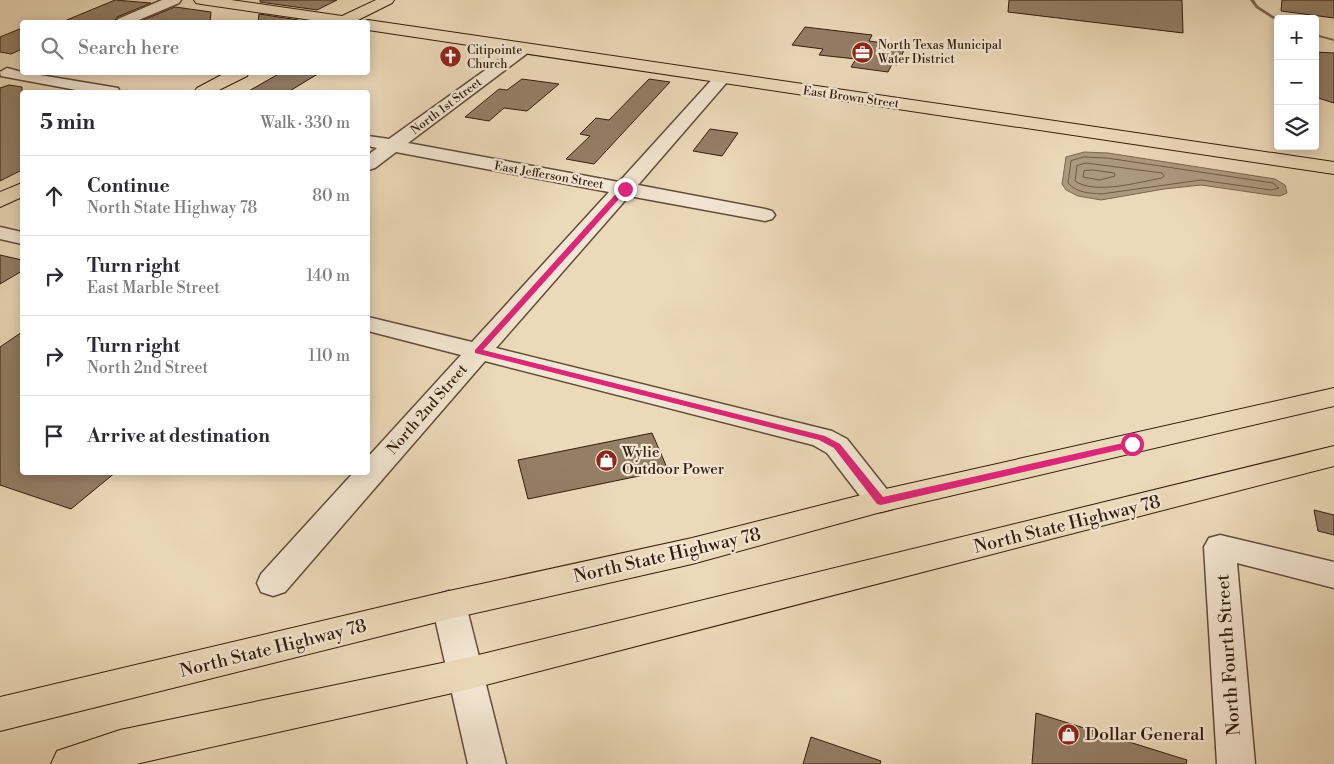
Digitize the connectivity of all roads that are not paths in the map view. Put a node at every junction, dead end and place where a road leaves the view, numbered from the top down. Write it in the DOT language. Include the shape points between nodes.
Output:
graph roads {
  1 [pos="174,0"];
  2 [pos="201,0"];
  3 [pos="371,0"];
  4 [pos="387,0"];
  5 [pos="128,20"];
  6 [pos="327,20"];
  7 [pos="343,20"];
  8 [pos="344,20"];
  9 [pos="370,25"];
  10 [pos="524,48"];
  11 [pos="20,67"];
  12 [pos="3,74"];
  13 [pos="235,75"];
  14 [pos="722,78"];
  15 [pos="100,90"];
  16 [pos="207,90"];
  17 [pos="370,142"];
  18 [pos="392,146"];
  19 [pos="370,162"];
  20 [pos="1334,168"];
  21 [pos="625,189"];
  22 [pos="20,190"];
  23 [pos="0,201"];
  24 [pos="765,215"];
  25 [pos="0,233"];
  26 [pos="20,238"];
  27 [pos="370,324"];
  28 [pos="478,351"];
  29 [pos="1334,397"];
  30 [pos="1334,456"];
  31 [pos="370,474"];
  32 [pos="369,475"];
  33 [pos="881,501"];
  34 [pos="1334,575"];
  35 [pos="274,583"];
  36 [pos="449,606"];
  37 [pos="466,674"];
  38 [pos="0,714"];
  39 [pos="71,764"];
  40 [pos="487,764"];
  41 [pos="1236,764"];
  1 -- 5 [label="street"];
  2 -- 6 [label="main road"];
  3 -- 7 [label="main road"];
  4 -- 8 [label="main road"];
  9 -- 10 [label="main road, East Brown Street"];
  10 -- 14 [label="main road, East Brown Street"];
  10 -- 18 [label="street, North 1st Street"];
  11 -- 12 [label="street"];
  12 -- 15 [label="street"];
  13 -- 16 [label="main road"];
  14 -- 20 [label="main road, East Brown Street"];
  14 -- 21 [label="street, North 2nd Street"];
  17 -- 18 [label="street, East Jefferson Street"];
  18 -- 19 [label="street, North 1st Street"];
  18 -- 21 [label="street, East Jefferson Street"];
  21 -- 24 [label="street, East Jefferson Street"];
  21 -- 28 [label="street, North 2nd Street"];
  22 -- 23 [label="main road"];
  25 -- 26 [label="street"];
  27 -- 28 [label="street"];
  28 -- 31 [label="street, North 2nd Street"];
  28 -- 33 [label="street" via="822,438 837,446"];
  29 -- 33 [label="main road, North State Highway 78"];
  30 -- 37 [label="main road, North State Highway 78"];
  32 -- 35 [label="street, North 2nd Street"];
  33 -- 36 [label="main road, North State Highway 78" via="692,551"];
  34 -- 41 [label="street, North Fourth Street" via="1220,546"];
  36 -- 37 [label="street"];
  36 -- 38 [label="main road, North State Highway 78"];
  37 -- 39 [label="main road, North State Highway 78" via="120,749"];
  37 -- 40 [label="street"];
}
